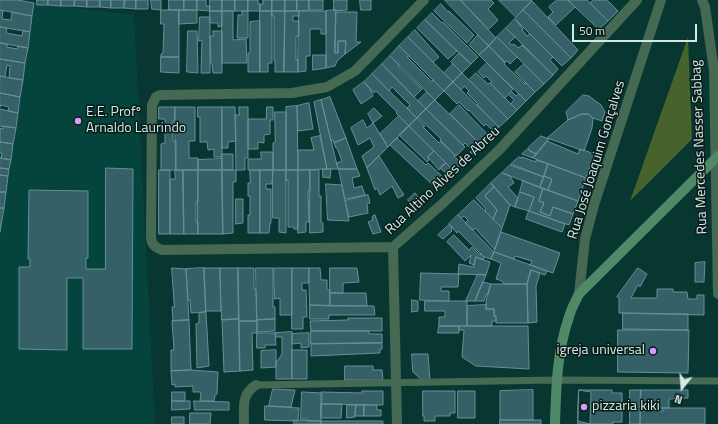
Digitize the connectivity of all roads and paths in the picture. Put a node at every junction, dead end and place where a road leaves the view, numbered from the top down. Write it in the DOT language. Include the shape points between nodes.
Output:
graph roads {
  1 [pos="424,0"];
  2 [pos="637,0"];
  3 [pos="661,0"];
  4 [pos="702,0"];
  5 [pos="717,158"];
  6 [pos="393,248"];
  7 [pos="579,294"];
  8 [pos="718,294"];
  9 [pos="556,380"];
  10 [pos="718,381"];
  11 [pos="397,383"];
  12 [pos="256,385"];
  13 [pos="244,424"];
  14 [pos="397,424"];
  15 [pos="555,424"];
  1 -- 6 [label="street, Rua Altino Alves de Abreu" via="355,70 327,87 292,93 160,95 152,105 151,238 152,244 157,248"];
  2 -- 6 [label="street, Rua Altino Alves de Abreu" via="501,148"];
  3 -- 7 [label="street, Rua José Joaquim Gonçalves" via="594,206 585,239"];
  4 -- 5 [label="street, Rua Mercedes Nasser Sabbag" via="714,70"];
  5 -- 7 [label="street"];
  5 -- 8 [label="street, Rua Mercedes Nasser Sabbag"];
  6 -- 11 [label="street"];
  7 -- 9 [label="street, Rua José Joaquim Gonçalves" via="562,342"];
  9 -- 10 [label="lane"];
  9 -- 11 [label="lane"];
  9 -- 15 [label="street, Rua José Joaquim Gonçalves"];
  11 -- 12 [label="lane"];
  11 -- 14 [label="street"];
  12 -- 13 [label="street" via="246,395"];
}
